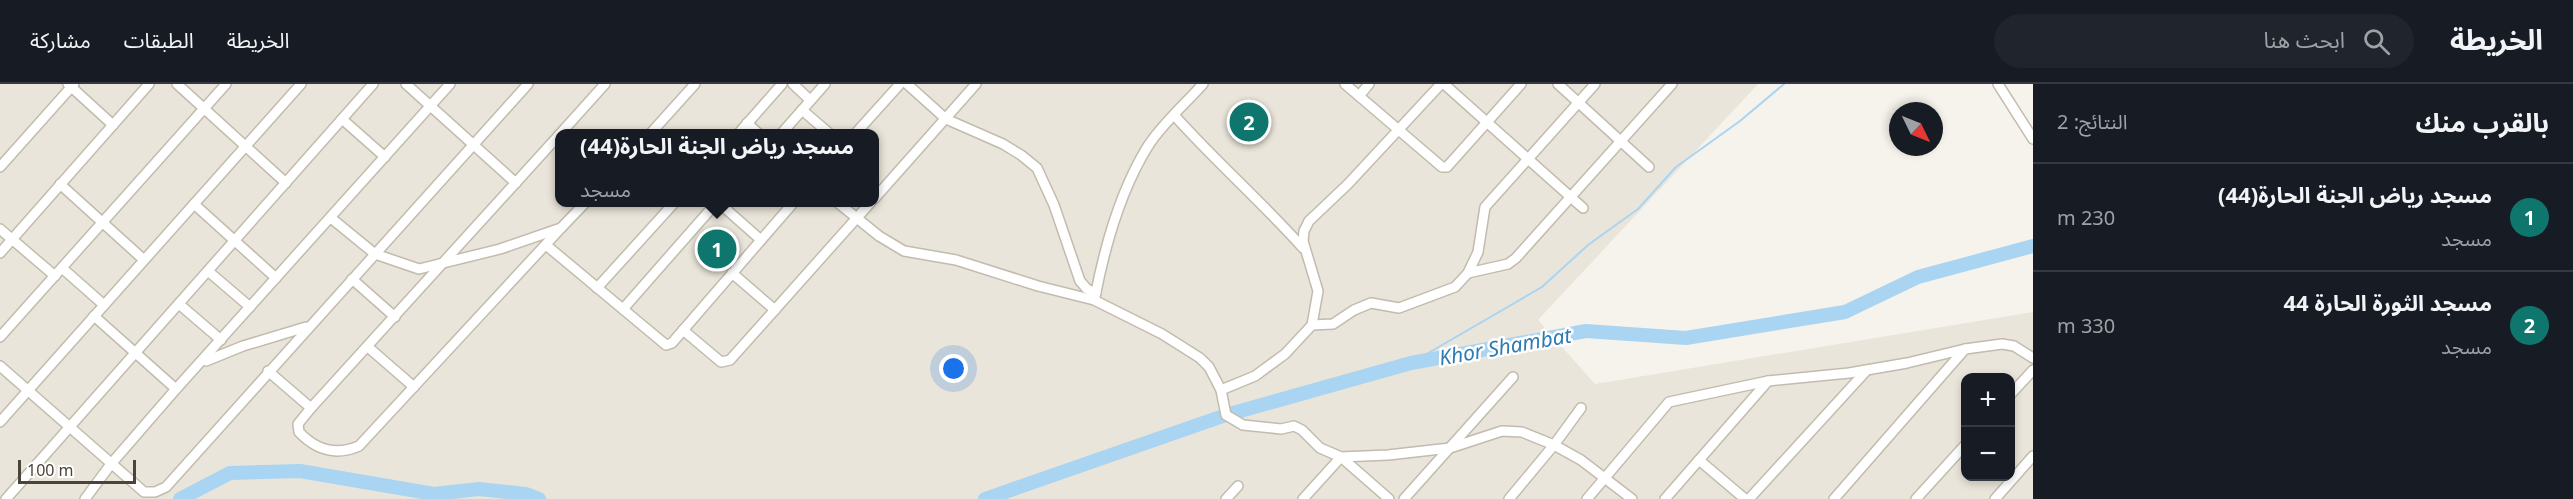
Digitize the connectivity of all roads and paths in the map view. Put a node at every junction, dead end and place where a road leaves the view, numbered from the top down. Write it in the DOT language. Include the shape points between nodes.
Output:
graph roads {
  1 [pos="149,84"];
  2 [pos="177,84"];
  3 [pos="226,84"];
  4 [pos="301,84"];
  5 [pos="374,84"];
  6 [pos="406,84"];
  7 [pos="450,84"];
  8 [pos="528,84"];
  9 [pos="604,84"];
  10 [pos="695,84"];
  11 [pos="782,84"];
  12 [pos="793,84"];
  13 [pos="825,84"];
  14 [pos="900,84"];
  15 [pos="907,84"];
  16 [pos="976,84"];
  17 [pos="1203,84"];
  18 [pos="1345,84"];
  19 [pos="1369,84"];
  20 [pos="1442,84"];
  21 [pos="1521,84"];
  22 [pos="1558,84"];
  23 [pos="1595,84"];
  24 [pos="1672,84"];
  25 [pos="1998,84"];
  26 [pos="71,85"];
  27 [pos="1359,96"];
  28 [pos="810,100"];
  29 [pos="1578,103"];
  30 [pos="430,106"];
  31 [pos="204,109"];
  32 [pos="802,110"];
  33 [pos="1174,115"];
  34 [pos="946,118"];
  35 [pos="342,119"];
  36 [pos="747,123"];
  37 [pos="1487,123"];
  38 [pos="112,125"];
  39 [pos="567,129"];
  40 [pos="654,129"];
  41 [pos="742,129"];
  42 [pos="754,129"];
  43 [pos="785,129"];
  44 [pos="824,129"];
  45 [pos="860,129"];
  46 [pos="1400,129"];
  47 [pos="2033,139"];
  48 [pos="1621,141"];
  49 [pos="555,142"];
  50 [pos="472,144"];
  51 [pos="245,146"];
  52 [pos="385,157"];
  53 [pos="1528,159"];
  54 [pos="1649,166"];
  55 [pos="0,167"];
  56 [pos="286,183"];
  57 [pos="516,183"];
  58 [pos="60,184"];
  59 [pos="879,193"];
  60 [pos="1571,197"];
  61 [pos="194,204"];
  62 [pos="581,207"];
  63 [pos="670,207"];
  64 [pos="714,207"];
  65 [pos="724,207"];
  66 [pos="790,207"];
  67 [pos="843,207"];
  68 [pos="867,207"];
  69 [pos="1583,208"];
  70 [pos="331,218"];
  71 [pos="856,219"];
  72 [pos="102,222"];
  73 [pos="561,228"];
  74 [pos="0,229"];
  75 [pos="12,240"];
  76 [pos="760,240"];
  77 [pos="235,241"];
  78 [pos="546,245"];
  79 [pos="1305,250"];
  80 [pos="0,253"];
  81 [pos="375,254"];
  82 [pos="144,260"];
  83 [pos="440,264"];
  84 [pos="62,268"];
  85 [pos="208,271"];
  86 [pos="732,273"];
  87 [pos="1468,273"];
  88 [pos="55,276"];
  89 [pos="276,278"];
  90 [pos="352,279"];
  91 [pos="597,288"];
  92 [pos="1095,296"];
  93 [pos="179,304"];
  94 [pos="104,305"];
  95 [pos="250,307"];
  96 [pos="623,309"];
  97 [pos="775,310"];
  98 [pos="94,316"];
  99 [pos="395,317"];
  100 [pos="1312,325"];
  101 [pos="309,326"];
  102 [pos="683,330"];
  103 [pos="0,337"];
  104 [pos="221,340"];
  105 [pos="368,347"];
  106 [pos="1965,349"];
  107 [pos="135,354"];
  108 [pos="2033,358"];
  109 [pos="201,363"];
  110 [pos="0,366"];
  111 [pos="1867,370"];
  112 [pos="2033,370"];
  113 [pos="268,371"];
  114 [pos="1513,377"];
  115 [pos="1768,381"];
  116 [pos="414,387"];
  117 [pos="176,389"];
  118 [pos="27,390"];
  119 [pos="1221,390"];
  120 [pos="2015,390"];
  121 [pos="311,408"];
  122 [pos="1581,408"];
  123 [pos="0,422"];
  124 [pos="68,426"];
  125 [pos="1554,445"];
  126 [pos="1450,448"];
  127 [pos="1961,448"];
  128 [pos="2033,456"];
  129 [pos="1341,457"];
  130 [pos="1699,460"];
  131 [pos="111,464"];
  132 [pos="1606,477"];
  133 [pos="1238,486"];
  134 [pos="1515,497"];
  135 [pos="6,499"];
  136 [pos="85,499"];
  137 [pos="1226,499"];
  138 [pos="1303,499"];
  139 [pos="1389,499"];
  140 [pos="1404,499"];
  141 [pos="1587,499"];
  142 [pos="1632,499"];
  143 [pos="1665,499"];
  144 [pos="1747,499"];
  145 [pos="1834,499"];
  146 [pos="1916,499"];
  147 [pos="1995,499"];
  1 -- 38 [label="street"];
  2 -- 31 [label="street"];
  3 -- 31 [label="street"];
  4 -- 51 [label="street"];
  5 -- 35 [label="street"];
  6 -- 30 [label="street"];
  7 -- 30 [label="street"];
  8 -- 50 [label="street"];
  9 -- 39 [label="street"];
  10 -- 40 [label="street"];
  11 -- 36 [label="street"];
  12 -- 28 [label="street"];
  13 -- 28 [label="street"];
  14 -- 45 [label="street"];
  15 -- 34 [label="street"];
  16 -- 34 [label="street"];
  17 -- 33 [label="street"];
  18 -- 27 [label="street"];
  19 -- 27 [label="street"];
  20 -- 37 [label="street"];
  20 -- 46 [label="street"];
  21 -- 37 [label="street"];
  22 -- 29 [label="street"];
  23 -- 29 [label="street"];
  24 -- 48 [label="street"];
  25 -- 47 [label="street"];
  26 -- 38 [label="street"];
  26 -- 55 [label="street"];
  27 -- 46 [label="street"];
  28 -- 32 [label="street"];
  29 -- 48 [label="street"];
  29 -- 53 [label="street"];
  30 -- 50 [label="street"];
  30 -- 52 [label="street"];
  31 -- 51 [label="street"];
  31 -- 72 [label="street"];
  32 -- 43 [label="street"];
  32 -- 44 [label="street"];
  33 -- 79 [label="street"];
  33 -- 92 [label="street" via="1149,144 1125,191"];
  34 -- 59 [label="street"];
  34 -- 92 [label="street" via="1003,144 1037,168 1080,281"];
  35 -- 52 [label="street"];
  35 -- 56 [label="street"];
  36 -- 41 [label="street"];
  36 -- 42 [label="street"];
  37 -- 46 [label="street" via="1447,167"];
  37 -- 53 [label="street"];
  38 -- 58 [label="street"];
  46 -- 79 [label="street" via="1309,221 1304,231"];
  48 -- 54 [label="street"];
  48 -- 60 [label="street"];
  49 -- 57 [label="street"];
  50 -- 57 [label="street"];
  50 -- 81 [label="street"];
  51 -- 56 [label="street"];
  51 -- 61 [label="street"];
  52 -- 70 [label="street"];
  53 -- 60 [label="street"];
  53 -- 87 [label="street" via="1485,207 1478,252"];
  56 -- 77 [label="street"];
  57 -- 83 [label="street"];
  58 -- 72 [label="street"];
  58 -- 75 [label="street"];
  60 -- 69 [label="street"];
  60 -- 87 [label="street" via="1508,264"];
  61 -- 77 [label="street"];
  61 -- 82 [label="street"];
  62 -- 73 [label="street"];
  63 -- 91 [label="street"];
  64 -- 96 [label="street"];
  65 -- 76 [label="street"];
  66 -- 76 [label="street"];
  67 -- 71 [label="street"];
  68 -- 71 [label="street"];
  70 -- 81 [label="street"];
  70 -- 89 [label="street"];
  71 -- 92 [label="street" via="904,251 956,260 1038,286"];
  71 -- 97 [label="street"];
  72 -- 82 [label="street"];
  72 -- 84 [label="street"];
  73 -- 78 [label="street"];
  73 -- 83 [label="street"];
  74 -- 75 [label="street"];
  75 -- 80 [label="street"];
  75 -- 88 [label="street"];
  76 -- 86 [label="street"];
  77 -- 85 [label="street"];
  77 -- 89 [label="street"];
  78 -- 91 [label="street"];
  78 -- 116 [label="street"];
  79 -- 100 [label="street" via="1318,291"];
  81 -- 83 [label="street" via="419,269"];
  81 -- 90 [label="street"];
  82 -- 94 [label="street"];
  83 -- 99 [label="street"];
  84 -- 88 [label="street"];
  84 -- 94 [label="street"];
  85 -- 93 [label="street"];
  85 -- 95 [label="street"];
  86 -- 97 [label="street"];
  86 -- 102 [label="street"];
  87 -- 100 [label="street" via="1455,287 1410,305 1393,309 1371,303 1333,324"];
  88 -- 103 [label="street"];
  89 -- 95 [label="street"];
  90 -- 99 [label="street"];
  90 -- 101 [label="street"];
  91 -- 96 [label="street"];
  92 -- 119 [label="street" via="1200,358"];
  93 -- 104 [label="street"];
  93 -- 107 [label="street"];
  94 -- 98 [label="street"];
  95 -- 104 [label="street"];
  96 -- 102 [label="street" via="666,345"];
  97 -- 102 [label="street" via="725,362"];
  98 -- 107 [label="street"];
  98 -- 118 [label="street"];
  99 -- 105 [label="street"];
  100 -- 119 [label="street" via="1285,354 1256,376"];
  101 -- 109 [label="street"];
  101 -- 113 [label="street"];
  104 -- 109 [label="street"];
  105 -- 116 [label="street"];
  105 -- 121 [label="street"];
  106 -- 108 [label="street" via="2008,345"];
  106 -- 111 [label="street"];
  106 -- 145 [label="street"];
  107 -- 117 [label="street"];
  107 -- 124 [label="street"];
  109 -- 117 [label="street"];
  110 -- 118 [label="street"];
  111 -- 115 [label="street"];
  111 -- 144 [label="street"];
  112 -- 120 [label="street"];
  113 -- 121 [label="street"];
  113 -- 131 [label="street" via="166,487 144,492"];
  114 -- 126 [label="street"];
  115 -- 130 [label="street"];
  115 -- 132 [label="street" via="1670,402"];
  116 -- 121 [label="street" via="370,437 348,451 321,449 299,432 298,424"];
  117 -- 131 [label="street"];
  118 -- 123 [label="street"];
  118 -- 124 [label="street"];
  119 -- 129 [label="street" via="1226,415 1243,425 1281,429 1294,426 1320,448"];
  122 -- 125 [label="street"];
  124 -- 131 [label="street"];
  124 -- 135 [label="street"];
  125 -- 126 [label="street" via="1522,432 1502,431"];
  125 -- 132 [label="street"];
  125 -- 134 [label="street"];
  126 -- 129 [label="street"];
  126 -- 140 [label="street"];
  127 -- 146 [label="street"];
  128 -- 147 [label="street"];
  129 -- 138 [label="street"];
  129 -- 139 [label="street"];
  130 -- 143 [label="street"];
  130 -- 144 [label="street"];
  131 -- 136 [label="street"];
  132 -- 141 [label="street"];
  132 -- 142 [label="street"];
  133 -- 137 [label="street"];
}
